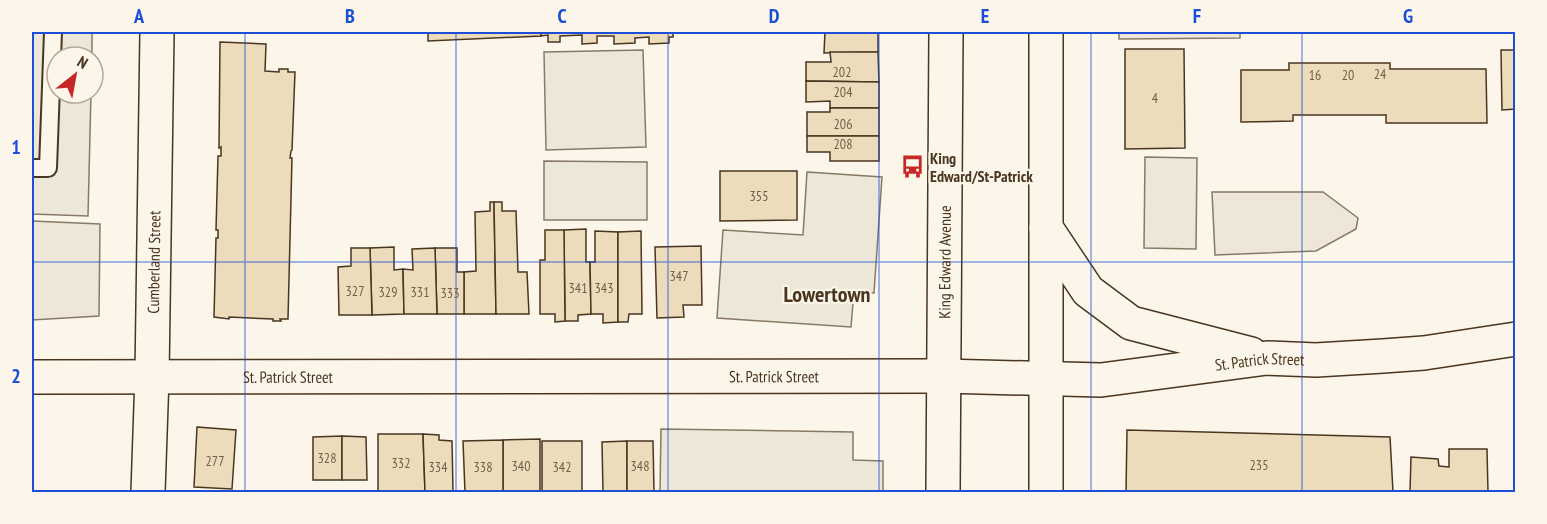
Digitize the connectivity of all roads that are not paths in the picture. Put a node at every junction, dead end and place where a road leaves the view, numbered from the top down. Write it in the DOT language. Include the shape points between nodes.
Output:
graph roads {
  1 [pos="54,32"];
  2 [pos="157,32"];
  3 [pos="945,32"];
  4 [pos="1046,32"];
  5 [pos="32,168"];
  6 [pos="1046,228"];
  7 [pos="1515,339"];
  8 [pos="1267,358"];
  9 [pos="152,376"];
  10 [pos="943,376"];
  11 [pos="32,377"];
  12 [pos="1046,379"];
  13 [pos="148,492"];
  14 [pos="943,492"];
  15 [pos="1046,492"];
  1 -- 5 [label="lane" via="48,168"];
  2 -- 9 [label="main road, Cumberland Street"];
  3 -- 10 [label="main road, King Edward Avenue"];
  4 -- 6 [label="main road"];
  6 -- 8 [label="main road" via="1088,291 1131,323"];
  6 -- 12 [label="main road"];
  7 -- 8 [label="main road, St. Patrick Street" via="1424,353 1316,360"];
  8 -- 12 [label="main road, St. Patrick Street" via="1101,380"];
  9 -- 10 [label="main road, St. Patrick Street"];
  9 -- 11 [label="main road, St. Patrick Street"];
  9 -- 13 [label="main road, Cumberland Street"];
  10 -- 12 [label="main road, St. Patrick Street"];
  10 -- 14 [label="main road, King Edward Avenue"];
  12 -- 15 [label="main road"];
}
